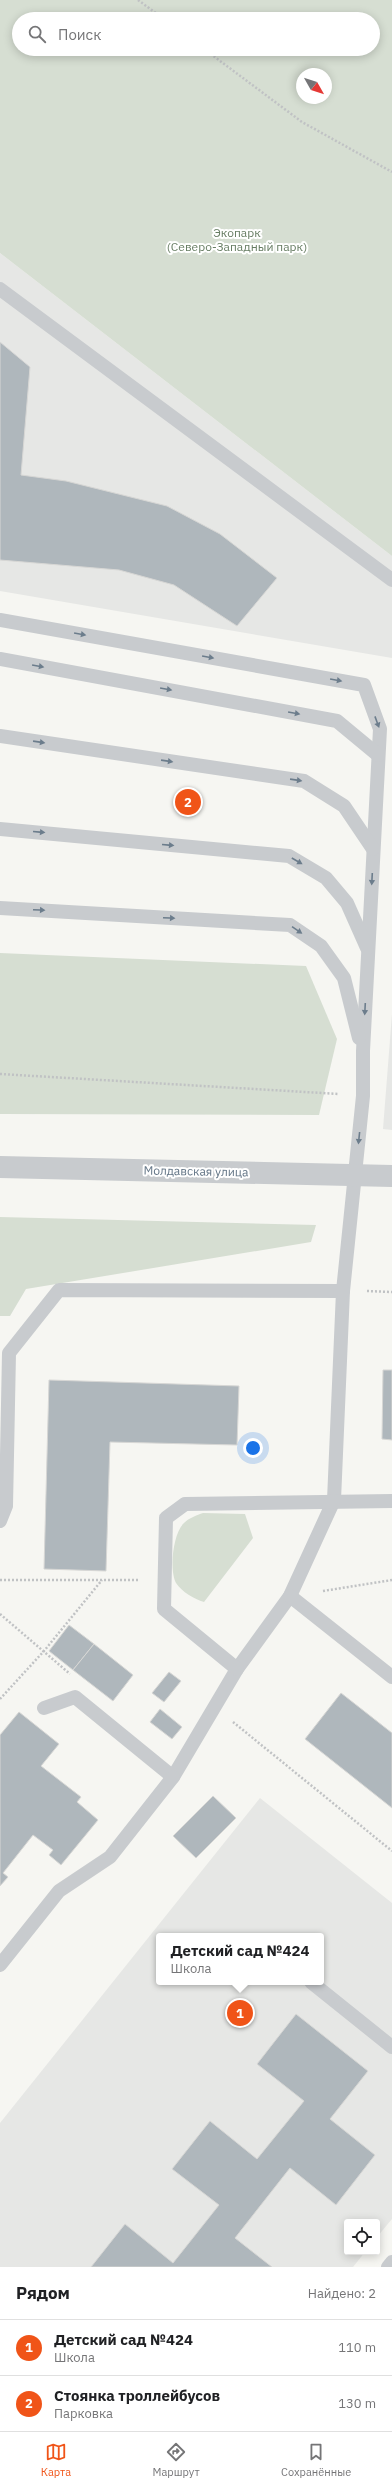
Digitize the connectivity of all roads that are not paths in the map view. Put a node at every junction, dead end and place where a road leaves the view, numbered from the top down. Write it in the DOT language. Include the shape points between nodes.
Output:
graph roads {
  1 [pos="0,289"];
  2 [pos="392,580"];
  3 [pos="0,620"];
  4 [pos="0,659"];
  5 [pos="0,736"];
  6 [pos="378,755"];
  7 [pos="0,829"];
  8 [pos="373,849"];
  9 [pos="0,908"];
  10 [pos="368,950"];
  11 [pos="363,1051"];
  12 [pos="0,1167"];
  13 [pos="355,1174"];
  14 [pos="392,1176"];
  15 [pos="343,1291"];
  16 [pos="5,1352"];
  17 [pos="334,1500"];
  18 [pos="392,1501"];
  19 [pos="0,1521"];
  20 [pos="290,1596"];
  21 [pos="237,1669"];
  22 [pos="392,1677"];
  23 [pos="44,1708"];
  24 [pos="173,1776"];
  25 [pos="0,1965"];
  26 [pos="315,1985"];
  27 [pos="392,2047"];
  28 [pos="392,2262"];
  29 [pos="388,2267"];
  1 -- 2 [label="lane"];
  3 -- 6 [label="lane, one-way" via="364,685 380,729"];
  4 -- 6 [label="lane, one-way" via="337,721"];
  5 -- 8 [label="lane, one-way" via="304,781 344,806"];
  6 -- 8 [label="lane"];
  7 -- 10 [label="lane, one-way" via="289,856 326,878 347,903"];
  8 -- 10 [label="lane, one-way"];
  9 -- 11 [label="lane, one-way" via="290,925 321,946 344,978"];
  10 -- 11 [label="lane, one-way"];
  11 -- 13 [label="lane, one-way" via="364,1096"];
  12 -- 13 [label="street, Молдавская улица"];
  13 -- 14 [label="street, Молдавская улица"];
  13 -- 15 [label="lane"];
  15 -- 16 [label="lane" via="59,1290"];
  15 -- 17 [label="lane"];
  16 -- 19 [label="lane" via="6,1506"];
  17 -- 18 [label="lane"];
  17 -- 20 [label="lane"];
  17 -- 21 [label="lane" via="185,1504 166,1518 164,1609"];
  20 -- 21 [label="lane"];
  20 -- 22 [label="lane"];
  21 -- 24 [label="lane"];
  23 -- 24 [label="lane" via="75,1696"];
  24 -- 25 [label="lane" via="110,1857 59,1891"];
  26 -- 27 [label="lane"];
  28 -- 29 [label="lane"];
}
